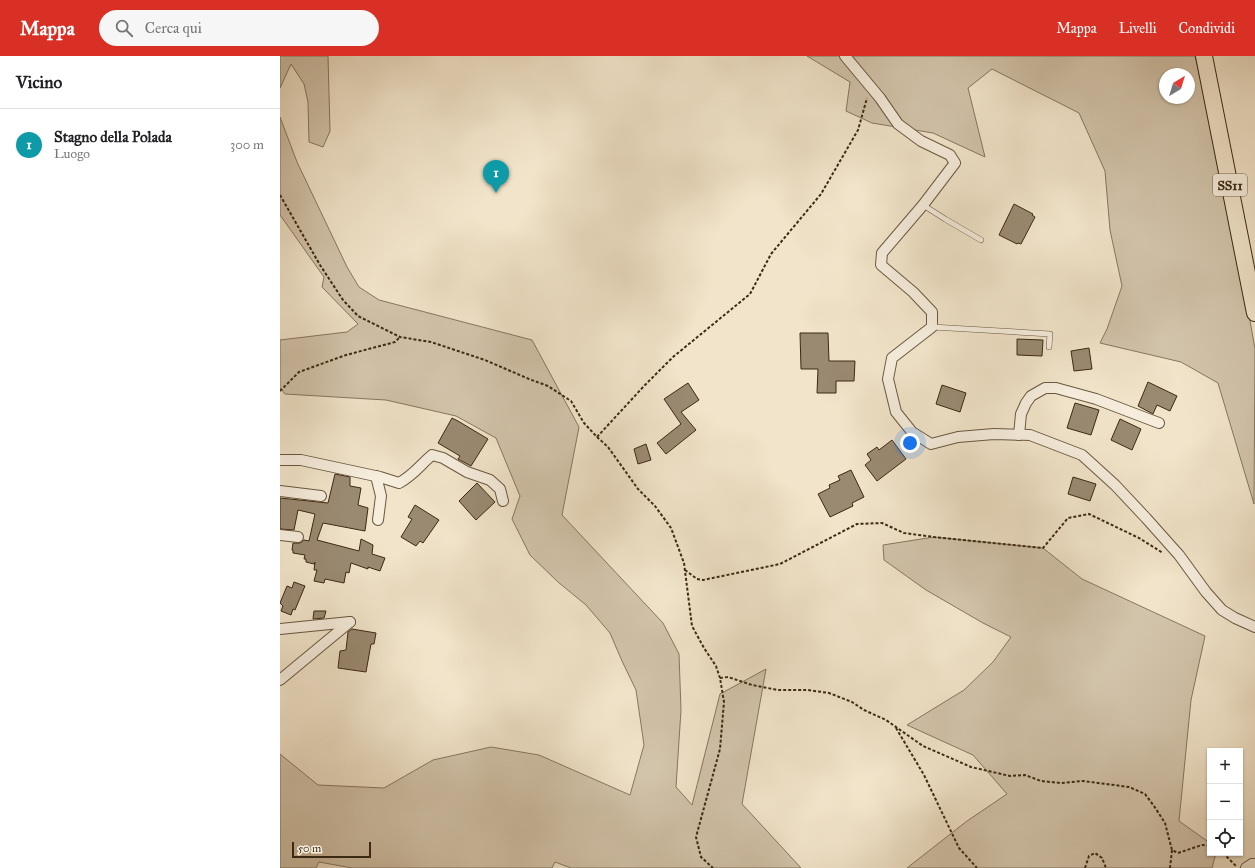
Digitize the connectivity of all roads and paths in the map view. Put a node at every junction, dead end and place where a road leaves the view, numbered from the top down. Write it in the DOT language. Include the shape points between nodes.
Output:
graph roads {
  1 [pos="845,56"];
  2 [pos="1204,56"];
  3 [pos="870,86"];
  4 [pos="280,195"];
  5 [pos="924,205"];
  6 [pos="981,240"];
  7 [pos="1255,313"];
  8 [pos="932,327"];
  9 [pos="400,337"];
  10 [pos="1049,347"];
  11 [pos="280,391"];
  12 [pos="1159,423"];
  13 [pos="1019,435"];
  14 [pos="597,437"];
  15 [pos="280,460"];
  16 [pos="376,476"];
  17 [pos="280,491"];
  18 [pos="321,496"];
  19 [pos="503,501"];
  20 [pos="378,520"];
  21 [pos="280,535"];
  22 [pos="298,537"];
  23 [pos="1163,553"];
  24 [pos="685,570"];
  25 [pos="1255,627"];
  26 [pos="280,629"];
  27 [pos="720,678"];
  28 [pos="280,680"];
  29 [pos="895,727"];
  30 [pos="1207,846"];
  31 [pos="1172,850"];
  32 [pos="1226,856"];
  33 [pos="1255,864"];
  34 [pos="713,868"];
  35 [pos="977,868"];
  36 [pos="1086,868"];
  37 [pos="1106,868"];
  38 [pos="1170,868"];
  39 [pos="1238,868"];
  40 [pos="1246,868"];
  1 -- 3 [label="street"];
  2 -- 7 [label="highway, SS11"];
  3 -- 5 [label="street" via="898,124 921,141 950,155 955,163"];
  3 -- 14 [label="path" via="858,130 836,169 821,194 771,254 750,294 673,357"];
  4 -- 9 [label="path" via="343,300 358,316"];
  5 -- 6 [label="lane"];
  5 -- 8 [label="street" via="882,253 881,265 932,312"];
  8 -- 10 [label="lane" via="1050,334"];
  8 -- 13 [label="street" via="892,358 888,379 896,412 912,432 931,444 958,437"];
  9 -- 11 [label="path" via="395,342 346,355 299,372"];
  9 -- 14 [label="path" via="431,342 485,360 548,386 571,401 584,423"];
  12 -- 13 [label="street" via="1096,399 1056,388 1045,388 1031,396 1026,403 1021,414"];
  13 -- 25 [label="street" via="1030,435 1082,455 1156,528 1222,610"];
  14 -- 24 [label="path" via="608,447 638,489 671,528"];
  15 -- 16 [label="street" via="301,460"];
  16 -- 19 [label="street" via="399,483 410,477 422,462 432,455 490,480 500,488"];
  16 -- 20 [label="street" via="381,496"];
  17 -- 18 [label="street"];
  21 -- 22 [label="street"];
  23 -- 24 [label="path" via="1139,538 1089,514 1068,518 1043,548 934,538 904,533 882,523 857,524 780,564 703,580 697,579"];
  24 -- 27 [label="path" via="692,626 716,666"];
  26 -- 28 [label="street" via="350,622"];
  27 -- 29 [label="path" via="728,677 778,690 829,693 852,702"];
  27 -- 34 [label="path" via="724,702 720,749 696,837 701,857"];
  29 -- 31 [label="path" via="923,746 971,767 1010,776 1025,775 1041,781 1083,781 1129,787 1145,794 1165,823"];
  29 -- 35 [label="path" via="924,775 959,848"];
  30 -- 31 [label="path" via="1178,853"];
  31 -- 38 [label="path"];
  32 -- 39 [label="path"];
  33 -- 40 [label="street"];
  36 -- 37 [label="path" via="1089,856 1095,853 1102,858"];
}
